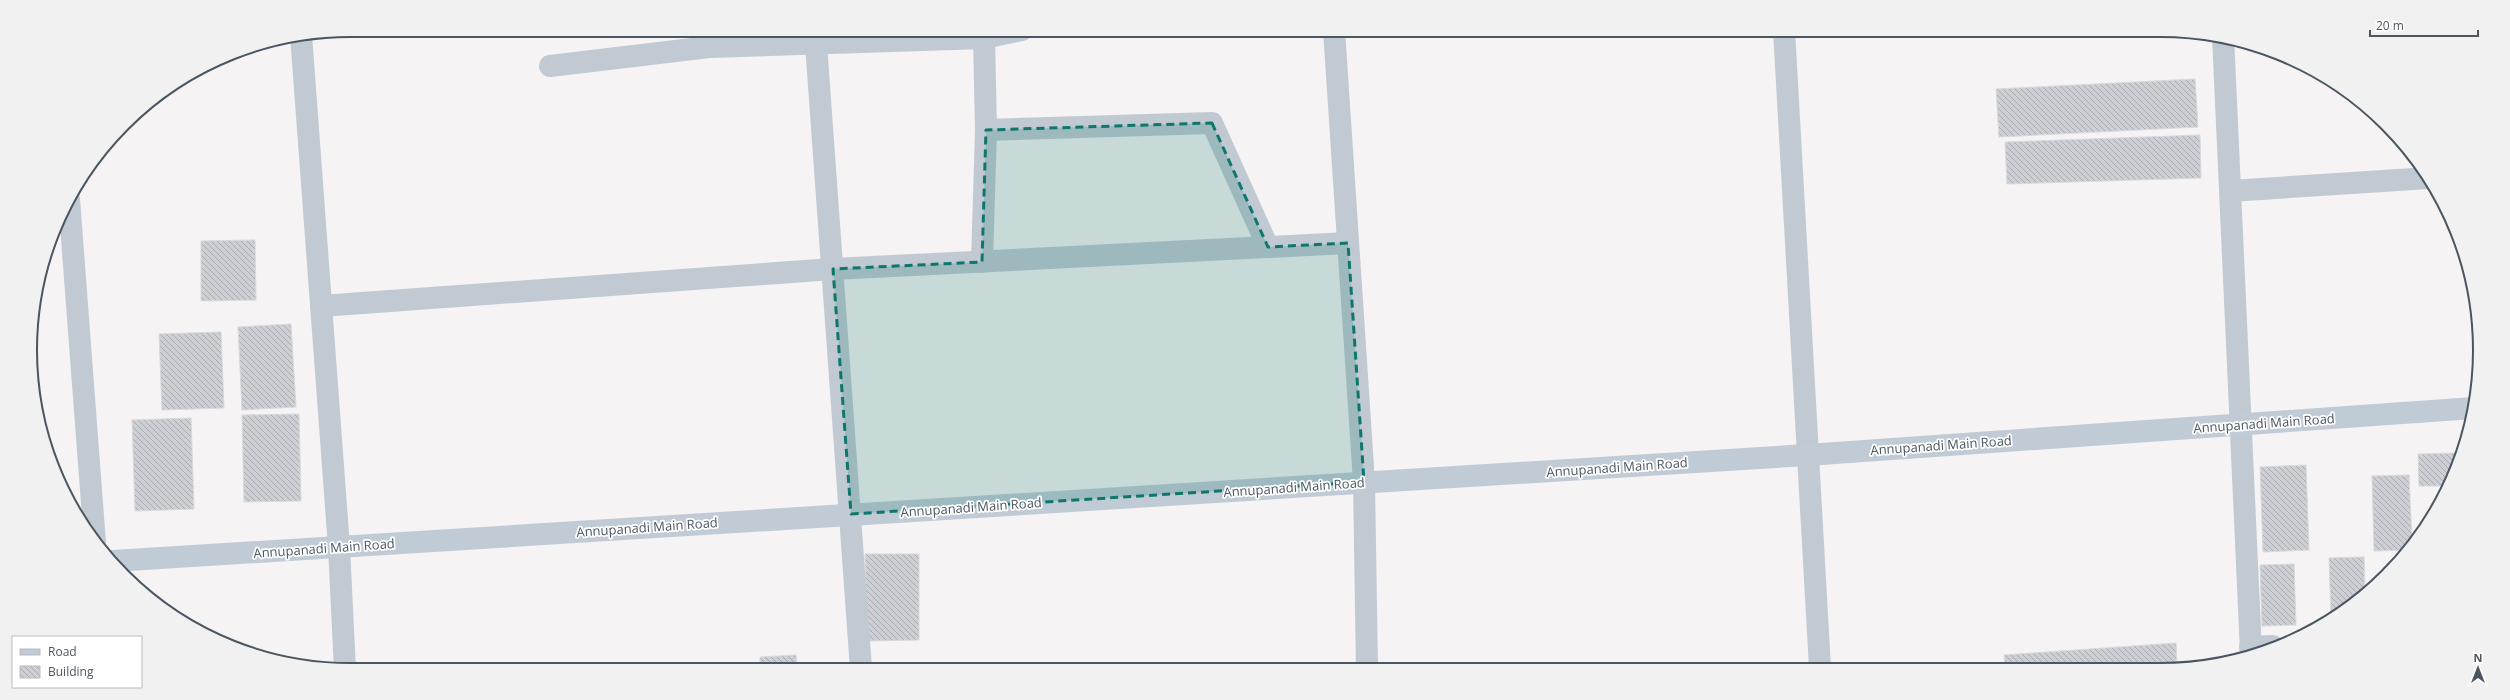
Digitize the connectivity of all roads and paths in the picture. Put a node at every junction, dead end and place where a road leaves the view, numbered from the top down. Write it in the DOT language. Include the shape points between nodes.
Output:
graph roads {
  1 [pos="816,37"];
  2 [pos="989,37"];
  3 [pos="1334,37"];
  4 [pos="1784,37"];
  5 [pos="984,38"];
  6 [pos="301,41"];
  7 [pos="2223,44"];
  8 [pos="550,66"];
  9 [pos="986,130"];
  10 [pos="2422,178"];
  11 [pos="2230,191"];
  12 [pos="70,210"];
  13 [pos="1348,243"];
  14 [pos="1268,247"];
  15 [pos="982,262"];
  16 [pos="833,269"];
  17 [pos="321,306"];
  18 [pos="2467,408"];
  19 [pos="2240,424"];
  20 [pos="1807,455"];
  21 [pos="1364,482"];
  22 [pos="851,514"];
  23 [pos="94,530"];
  24 [pos="339,547"];
  25 [pos="119,561"];
  26 [pos="2250,650"];
  27 [pos="345,663"];
  28 [pos="861,663"];
  29 [pos="1367,663"];
  30 [pos="1820,663"];
  1 -- 5 [label="street"];
  1 -- 8 [label="street"];
  1 -- 16 [label="street"];
  2 -- 5 [label="street"];
  3 -- 13 [label="street"];
  4 -- 20 [label="street"];
  5 -- 9 [label="street"];
  6 -- 17 [label="street"];
  7 -- 11 [label="street"];
  9 -- 14 [label="street" via="1212,123"];
  9 -- 15 [label="street"];
  10 -- 11 [label="street"];
  11 -- 19 [label="street"];
  12 -- 23 [label="street"];
  13 -- 14 [label="street"];
  13 -- 21 [label="street"];
  14 -- 15 [label="street"];
  15 -- 16 [label="street"];
  16 -- 17 [label="street"];
  16 -- 22 [label="street"];
  17 -- 24 [label="street"];
  18 -- 19 [label="street, Annupanadi Main Road"];
  19 -- 20 [label="street, Annupanadi Main Road"];
  19 -- 26 [label="street"];
  20 -- 21 [label="street, Annupanadi Main Road"];
  20 -- 30 [label="street"];
  21 -- 22 [label="street, Annupanadi Main Road"];
  21 -- 29 [label="street"];
  22 -- 24 [label="street, Annupanadi Main Road"];
  22 -- 28 [label="street"];
  24 -- 25 [label="street, Annupanadi Main Road"];
  24 -- 27 [label="street"];
}
